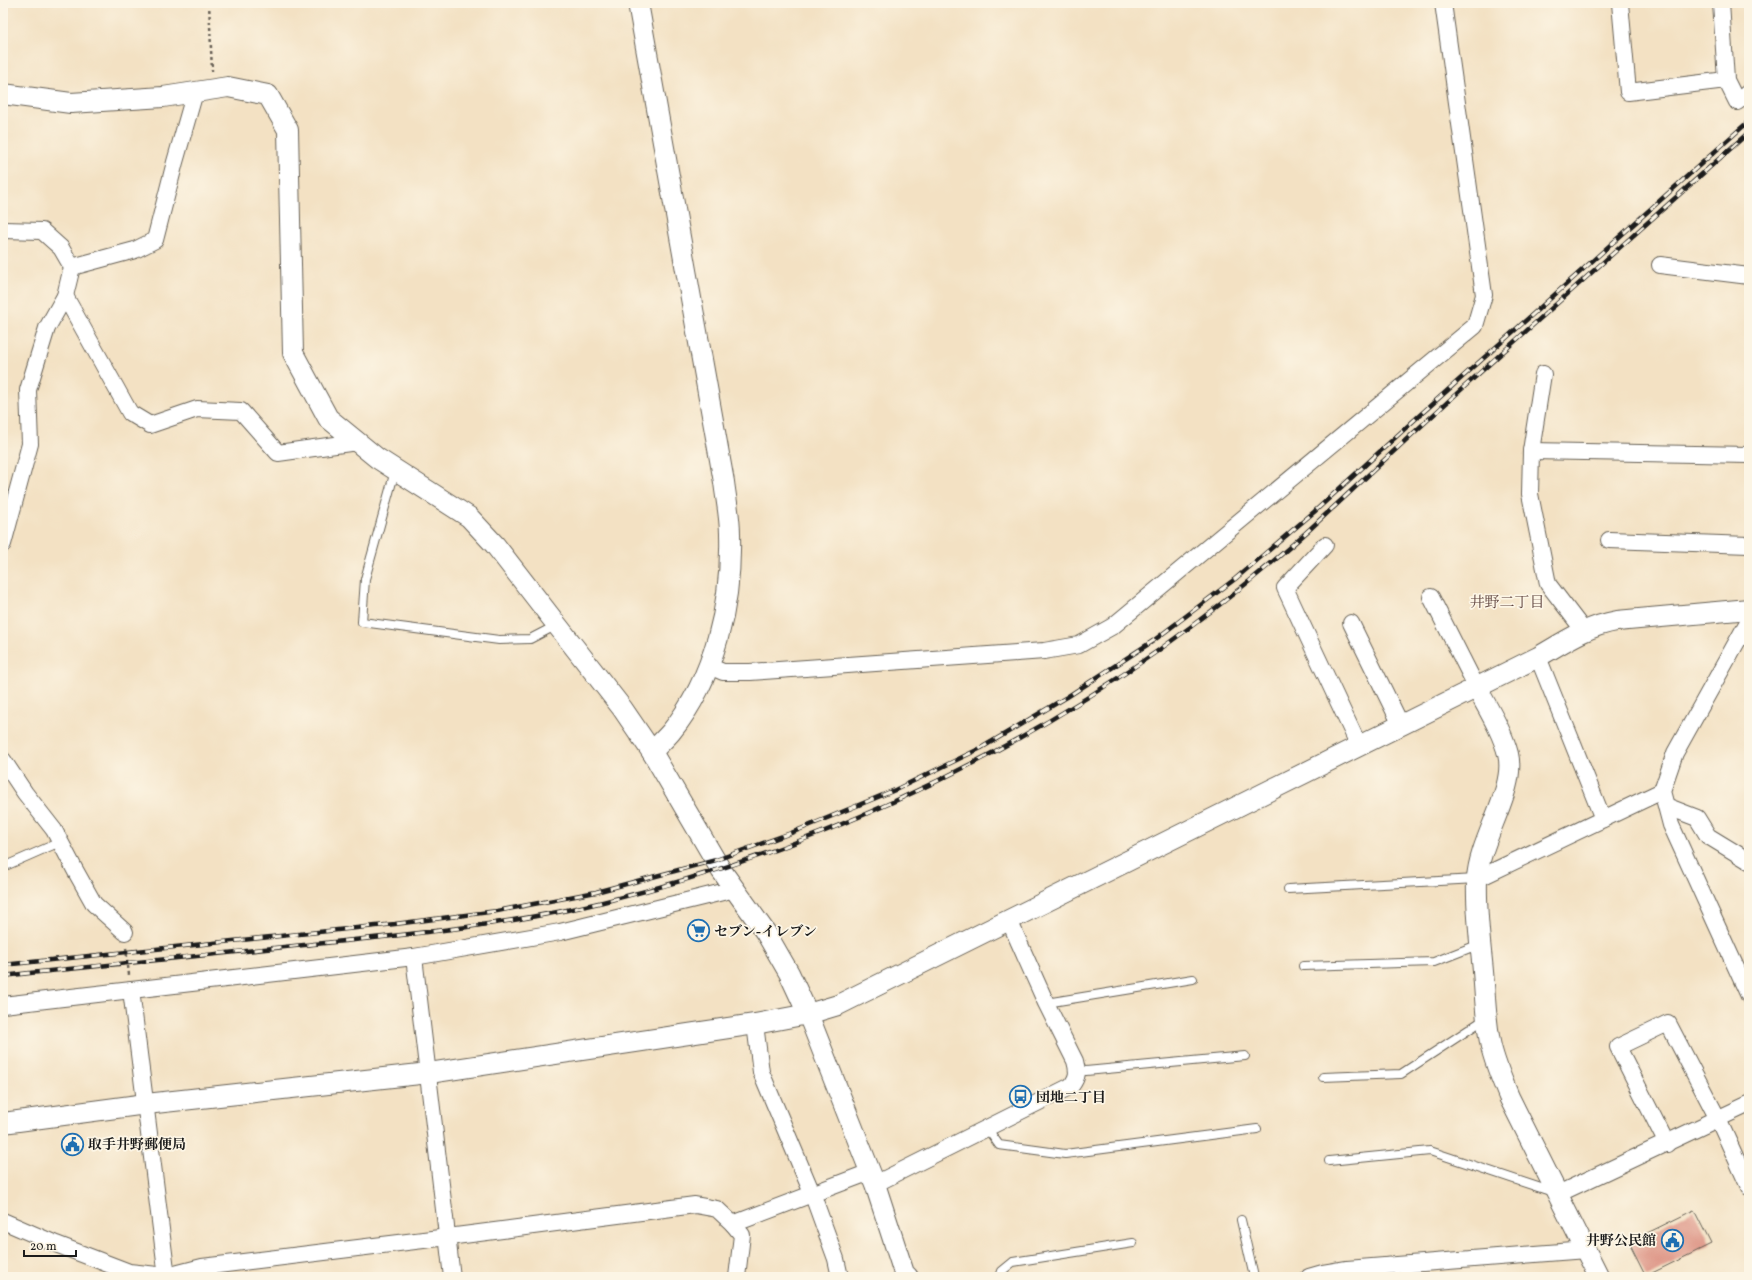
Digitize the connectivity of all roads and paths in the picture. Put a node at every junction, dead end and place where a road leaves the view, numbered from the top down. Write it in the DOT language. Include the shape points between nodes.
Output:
graph roads {
  1 [pos="209,3"];
  2 [pos="638,3"];
  3 [pos="1443,3"];
  4 [pos="1620,3"];
  5 [pos="1721,3"];
  6 [pos="1726,80"];
  7 [pos="204,91"];
  8 [pos="1749,92"];
  9 [pos="3,94"];
  10 [pos="3,230"];
  11 [pos="1660,265"];
  12 [pos="72,267"];
  13 [pos="1749,276"];
  14 [pos="65,296"];
  15 [pos="1543,374"];
  16 [pos="358,442"];
  17 [pos="1531,451"];
  18 [pos="1749,455"];
  19 [pos="396,470"];
  20 [pos="1609,540"];
  21 [pos="3,544"];
  22 [pos="1325,545"];
  23 [pos="1749,545"];
  24 [pos="1431,597"];
  25 [pos="1749,609"];
  26 [pos="1749,620"];
  27 [pos="1351,623"];
  28 [pos="557,625"];
  29 [pos="1584,631"];
  30 [pos="1538,657"];
  31 [pos="709,666"];
  32 [pos="1477,688"];
  33 [pos="1401,725"];
  34 [pos="1359,746"];
  35 [pos="652,752"];
  36 [pos="3,760"];
  37 [pos="1664,799"];
  38 [pos="1603,819"];
  39 [pos="60,842"];
  40 [pos="1749,861"];
  41 [pos="3,867"];
  42 [pos="1477,879"];
  43 [pos="735,889"];
  44 [pos="1288,889"];
  45 [pos="1009,920"];
  46 [pos="124,932"];
  47 [pos="1480,944"];
  48 [pos="414,957"];
  49 [pos="1302,966"];
  50 [pos="1192,979"];
  51 [pos="1748,989"];
  52 [pos="131,990"];
  53 [pos="1046,1003"];
  54 [pos="3,1004"];
  55 [pos="808,1014"];
  56 [pos="1488,1018"];
  57 [pos="755,1024"];
  58 [pos="1245,1056"];
  59 [pos="1078,1070"];
  60 [pos="429,1073"];
  61 [pos="1322,1077"];
  62 [pos="146,1104"];
  63 [pos="1749,1104"];
  64 [pos="1718,1119"];
  65 [pos="3,1124"];
  66 [pos="987,1128"];
  67 [pos="1257,1129"];
  68 [pos="1667,1144"];
  69 [pos="1329,1161"];
  70 [pos="873,1178"];
  71 [pos="1749,1187"];
  72 [pos="812,1193"];
  73 [pos="1558,1194"];
  74 [pos="1241,1220"];
  75 [pos="3,1221"];
  76 [pos="733,1224"];
  77 [pos="448,1237"];
  78 [pos="1133,1243"];
  79 [pos="1586,1250"];
  80 [pos="905,1276"];
  81 [pos="167,1277"];
  82 [pos="452,1277"];
  83 [pos="736,1277"];
  84 [pos="840,1277"];
  85 [pos="1000,1277"];
  86 [pos="1254,1277"];
  87 [pos="1309,1277"];
  88 [pos="1599,1277"];
  1 -- 7 [label="path"];
  2 -- 31 [label="street" via="724,482 730,533 727,585 721,626"];
  3 -- 31 [label="street" via="1484,296 1475,326 1113,626 1079,645 1044,651 750,672 723,672"];
  4 -- 6 [label="street" via="1628,92"];
  5 -- 6 [label="street"];
  6 -- 8 [label="street" via="1737,102"];
  7 -- 9 [label="street" via="163,97 71,103"];
  7 -- 12 [label="street" via="175,162 155,240 136,250"];
  7 -- 16 [label="street" via="228,87 268,95 288,130 293,353 328,418"];
  10 -- 12 [label="street" via="42,231 61,248"];
  11 -- 13 [label="street"];
  12 -- 14 [label="street"];
  14 -- 16 [label="street" via="130,413 150,425 197,409 241,412 278,453"];
  14 -- 21 [label="street" via="47,328 28,390 30,444"];
  15 -- 17 [label="street"];
  16 -- 19 [label="street"];
  17 -- 18 [label="street"];
  17 -- 29 [label="street" via="1530,494 1548,584"];
  19 -- 28 [label="street" via="469,517 495,545"];
  19 -- 28 [label="lane" via="365,579 362,622 499,640 530,639"];
  20 -- 23 [label="street"];
  22 -- 34 [label="street" via="1285,588"];
  24 -- 32 [label="street"];
  25 -- 29 [label="street" via="1617,621 1600,624"];
  26 -- 37 [label="street" via="1675,753"];
  27 -- 33 [label="street"];
  28 -- 35 [label="street" via="622,708"];
  29 -- 30 [label="street"];
  30 -- 32 [label="street"];
  30 -- 38 [label="street"];
  31 -- 35 [label="street" via="690,706"];
  32 -- 33 [label="street"];
  32 -- 42 [label="street" via="1503,738 1509,770 1505,792 1481,853"];
  33 -- 34 [label="street"];
  34 -- 45 [label="street"];
  35 -- 43 [label="street" via="721,870"];
  36 -- 39 [label="street"];
  37 -- 38 [label="street"];
  37 -- 40 [label="street" via="1697,818 1708,836"];
  37 -- 51 [label="street" via="1671,825"];
  38 -- 42 [label="street"];
  39 -- 41 [label="lane"];
  39 -- 46 [label="street" via="94,904"];
  42 -- 44 [label="lane"];
  42 -- 47 [label="street"];
  43 -- 48 [label="street" via="560,932"];
  43 -- 55 [label="street" via="766,933"];
  45 -- 53 [label="street"];
  45 -- 55 [label="street" via="838,1005"];
  46 -- 52 [label="path"];
  47 -- 49 [label="lane" via="1434,962"];
  47 -- 56 [label="street"];
  48 -- 52 [label="street"];
  48 -- 60 [label="street"];
  50 -- 53 [label="lane"];
  52 -- 54 [label="street"];
  52 -- 62 [label="street"];
  53 -- 59 [label="street"];
  55 -- 57 [label="street"];
  55 -- 70 [label="street"];
  56 -- 61 [label="lane" via="1401,1074"];
  56 -- 73 [label="street" via="1490,1041 1497,1068"];
  57 -- 60 [label="street"];
  57 -- 72 [label="street" via="762,1072"];
  58 -- 59 [label="lane"];
  59 -- 66 [label="street" via="1077,1078 1071,1086"];
  60 -- 62 [label="street"];
  60 -- 77 [label="street"];
  62 -- 65 [label="street"];
  62 -- 81 [label="street"];
  63 -- 64 [label="street"];
  64 -- 68 [label="street"];
  64 -- 68 [label="street" via="1668,1023 1618,1047"];
  64 -- 71 [label="street"];
  66 -- 67 [label="lane" via="999,1145 1065,1154"];
  66 -- 70 [label="street"];
  68 -- 73 [label="street"];
  69 -- 73 [label="lane" via="1430,1151"];
  70 -- 72 [label="street"];
  70 -- 80 [label="street"];
  72 -- 76 [label="street"];
  72 -- 84 [label="street"];
  73 -- 79 [label="street"];
  74 -- 86 [label="lane"];
  75 -- 81 [label="street" via="129,1272"];
  76 -- 77 [label="street" via="717,1209 695,1205"];
  76 -- 83 [label="street" via="742,1235"];
  77 -- 81 [label="street" via="202,1267"];
  77 -- 82 [label="street"];
  78 -- 85 [label="lane" via="1013,1262 1002,1270"];
  79 -- 87 [label="street" via="1347,1269"];
  79 -- 88 [label="street"];
}
